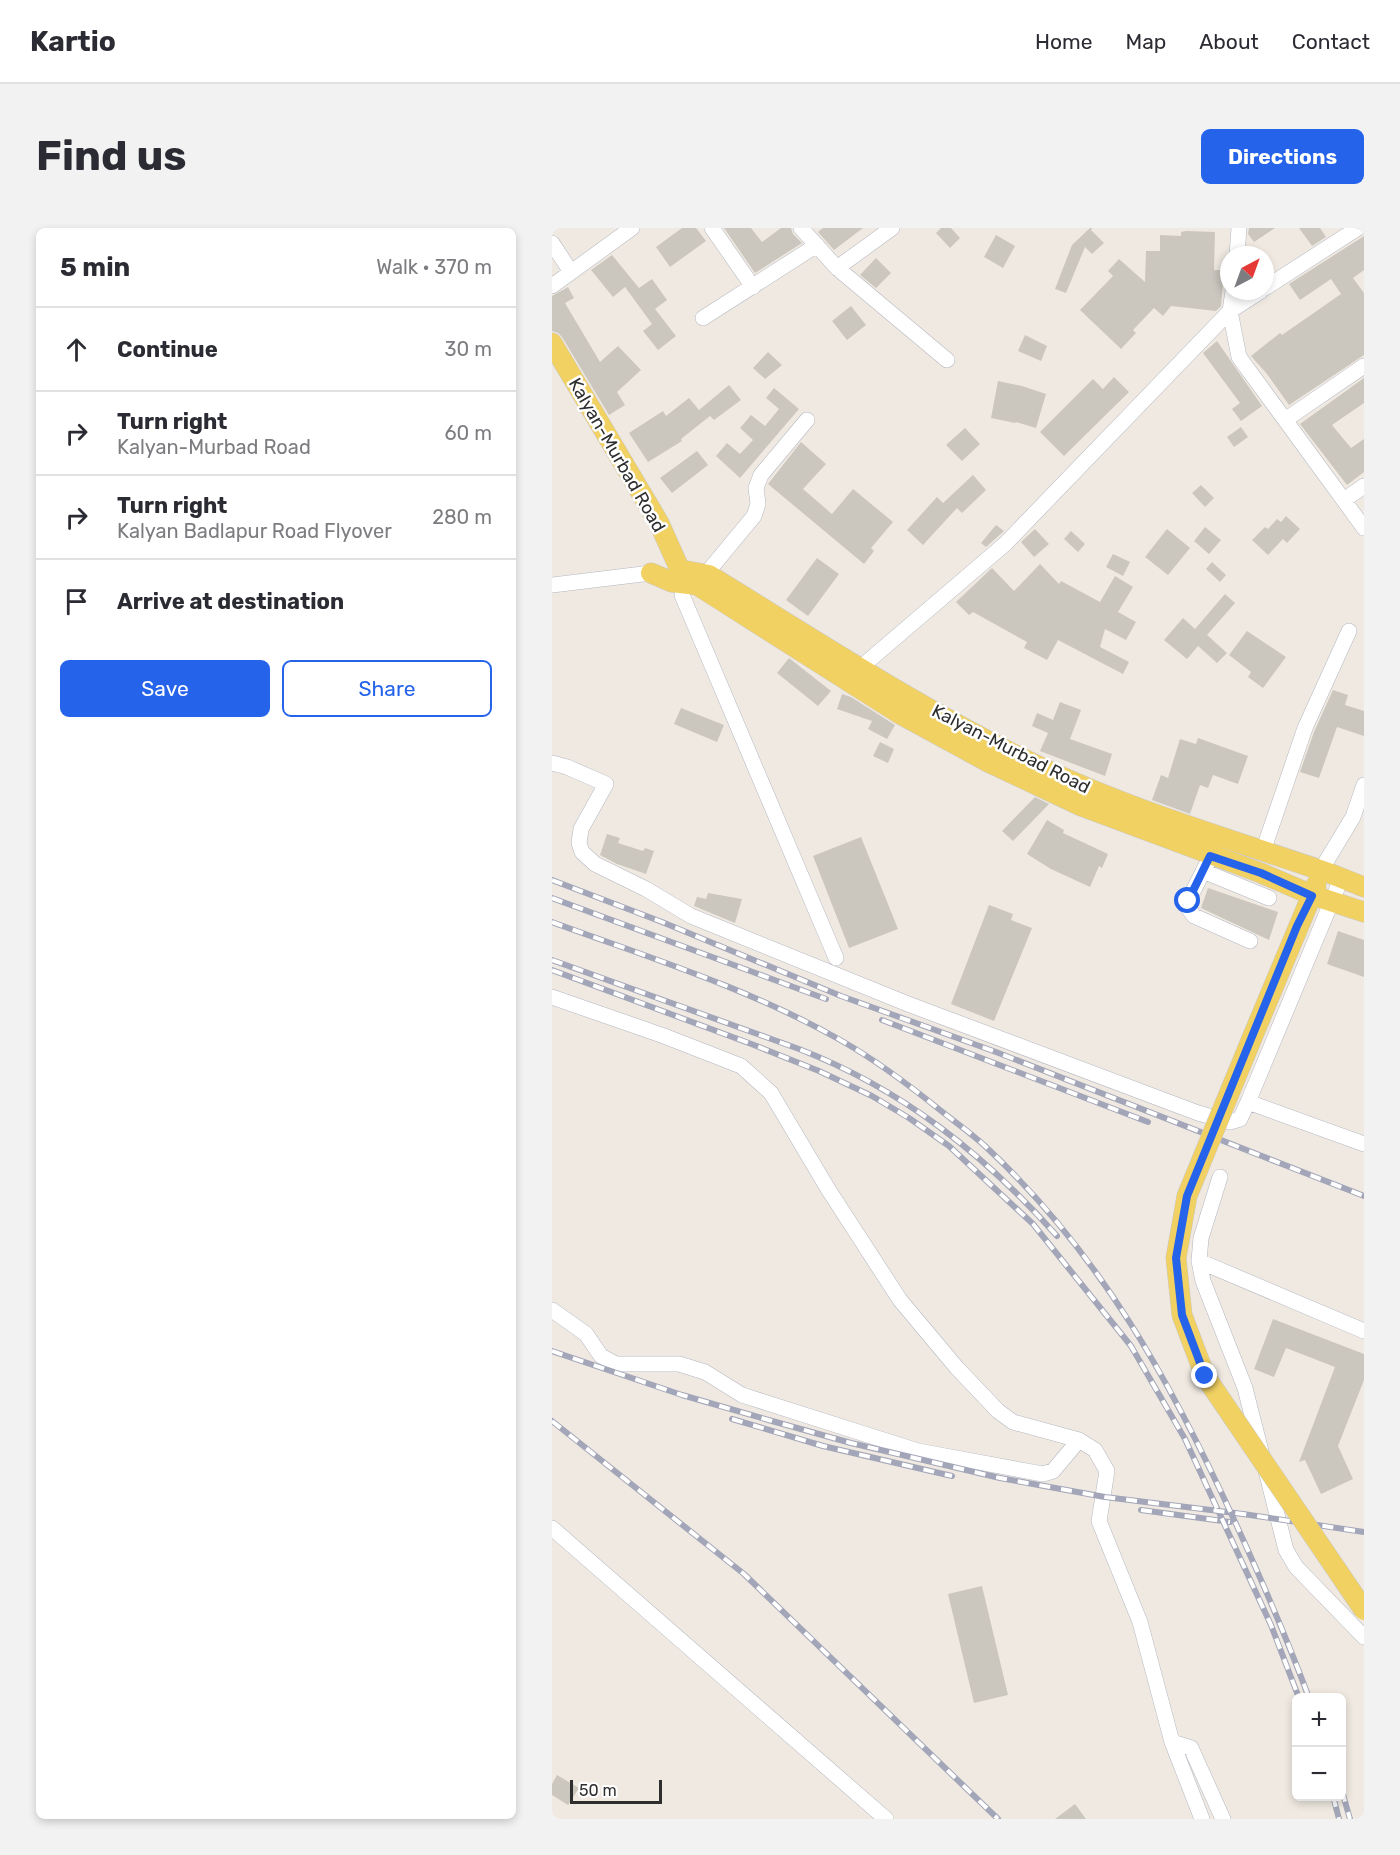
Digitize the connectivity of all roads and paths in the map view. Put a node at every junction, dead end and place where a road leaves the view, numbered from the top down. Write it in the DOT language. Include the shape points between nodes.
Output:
graph roads {
  1 [pos="632,228"];
  2 [pos="712,228"];
  3 [pos="801,228"];
  4 [pos="892,228"];
  5 [pos="1239,228"];
  6 [pos="1358,228"];
  7 [pos="552,243"];
  8 [pos="817,245"];
  9 [pos="1238,246"];
  10 [pos="837,268"];
  11 [pos="571,272"];
  12 [pos="1274,282"];
  13 [pos="552,286"];
  14 [pos="753,287"];
  15 [pos="1232,300"];
  16 [pos="1247,300"];
  17 [pos="1230,311"];
  18 [pos="703,318"];
  19 [pos="555,359"];
  20 [pos="947,360"];
  21 [pos="1364,366"];
  22 [pos="807,420"];
  23 [pos="1285,420"];
  24 [pos="1364,486"];
  25 [pos="1344,500"];
  26 [pos="1364,528"];
  27 [pos="680,579"];
  28 [pos="552,585"];
  29 [pos="1349,631"];
  30 [pos="860,668"];
  31 [pos="552,763"];
  32 [pos="1364,784"];
  33 [pos="1263,851"];
  34 [pos="1207,863"];
  35 [pos="1321,870"];
  36 [pos="1341,879"];
  37 [pos="1364,887"];
  38 [pos="1269,898"];
  39 [pos="1333,903"];
  40 [pos="1305,910"];
  41 [pos="1364,912"];
  42 [pos="1250,940"];
  43 [pos="836,958"];
  44 [pos="552,997"];
  45 [pos="1248,1102"];
  46 [pos="1364,1144"];
  47 [pos="1220,1177"];
  48 [pos="1199,1261"];
  49 [pos="552,1310"];
  50 [pos="1364,1330"];
  51 [pos="1079,1440"];
  52 [pos="552,1528"];
  53 [pos="1364,1610"];
  54 [pos="1364,1637"];
  55 [pos="1172,1742"];
  56 [pos="886,1819"];
  57 [pos="1202,1819"];
  58 [pos="1223,1819"];
  1 -- 11 [label="street"];
  2 -- 14 [label="street"];
  3 -- 8 [label="street"];
  4 -- 10 [label="street"];
  5 -- 9 [label="street"];
  6 -- 12 [label="street"];
  7 -- 11 [label="street"];
  8 -- 10 [label="street"];
  8 -- 14 [label="street"];
  10 -- 20 [label="street"];
  11 -- 13 [label="street"];
  14 -- 18 [label="street"];
  15 -- 17 [label="street"];
  16 -- 17 [label="street"];
  17 -- 23 [label="street" via="1239,357"];
  17 -- 30 [label="street" via="1005,544"];
  19 -- 27 [label="main road, Kalyan-Murbad Road" via="633,491 647,528"];
  21 -- 23 [label="street"];
  22 -- 27 [label="street" via="761,475 754,516"];
  23 -- 25 [label="street"];
  24 -- 25 [label="street"];
  25 -- 26 [label="street"];
  27 -- 28 [label="street"];
  27 -- 30 [label="main road, Kalyan-Murbad Road"];
  27 -- 34 [label="main road, Kalyan-Murbad Road" via="900,714 988,762"];
  27 -- 43 [label="street"];
  29 -- 33 [label="street" via="1305,728"];
  30 -- 33 [label="main road, Kalyan-Murbad Road" via="1033,764 1168,820"];
  31 -- 45 [label="street" via="606,784 581,829 579,843 586,856 691,916 908,1005 1198,1113 1235,1121"];
  32 -- 35 [label="street" via="1353,817"];
  33 -- 35 [label="main road, Kalyan-Murbad Road"];
  34 -- 38 [label="street"];
  34 -- 40 [label="main road, Kalyan-Murbad Road" via="1261,873"];
  34 -- 42 [label="street" via="1188,901 1191,914"];
  35 -- 36 [label="main road, Kalyan-Murbad Road"];
  35 -- 40 [label="main road"];
  36 -- 37 [label="main road, Kalyan-Murbad Road"];
  36 -- 39 [label="street"];
  39 -- 40 [label="main road, Kalyan-Murbad Road"];
  39 -- 41 [label="main road, Kalyan-Murbad Road"];
  39 -- 45 [label="street"];
  40 -- 53 [label="main road, bridge" via="1187,1196 1176,1258 1182,1315 1205,1376"];
  44 -- 51 [label="street" via="741,1066 771,1093 900,1300 957,1368 1013,1422"];
  45 -- 46 [label="street"];
  47 -- 48 [label="street" via="1201,1238"];
  48 -- 50 [label="street"];
  48 -- 54 [label="street" via="1203,1281 1245,1388 1286,1550 1296,1568"];
  49 -- 51 [label="street" via="586,1334 602,1356 616,1364 679,1364 705,1372 742,1395 918,1450 1043,1474 1053,1471"];
  51 -- 55 [label="street" via="1095,1450 1107,1471 1099,1521 1140,1622"];
  52 -- 56 [label="street"];
  55 -- 57 [label="street"];
  55 -- 58 [label="street" via="1191,1748"];
}
